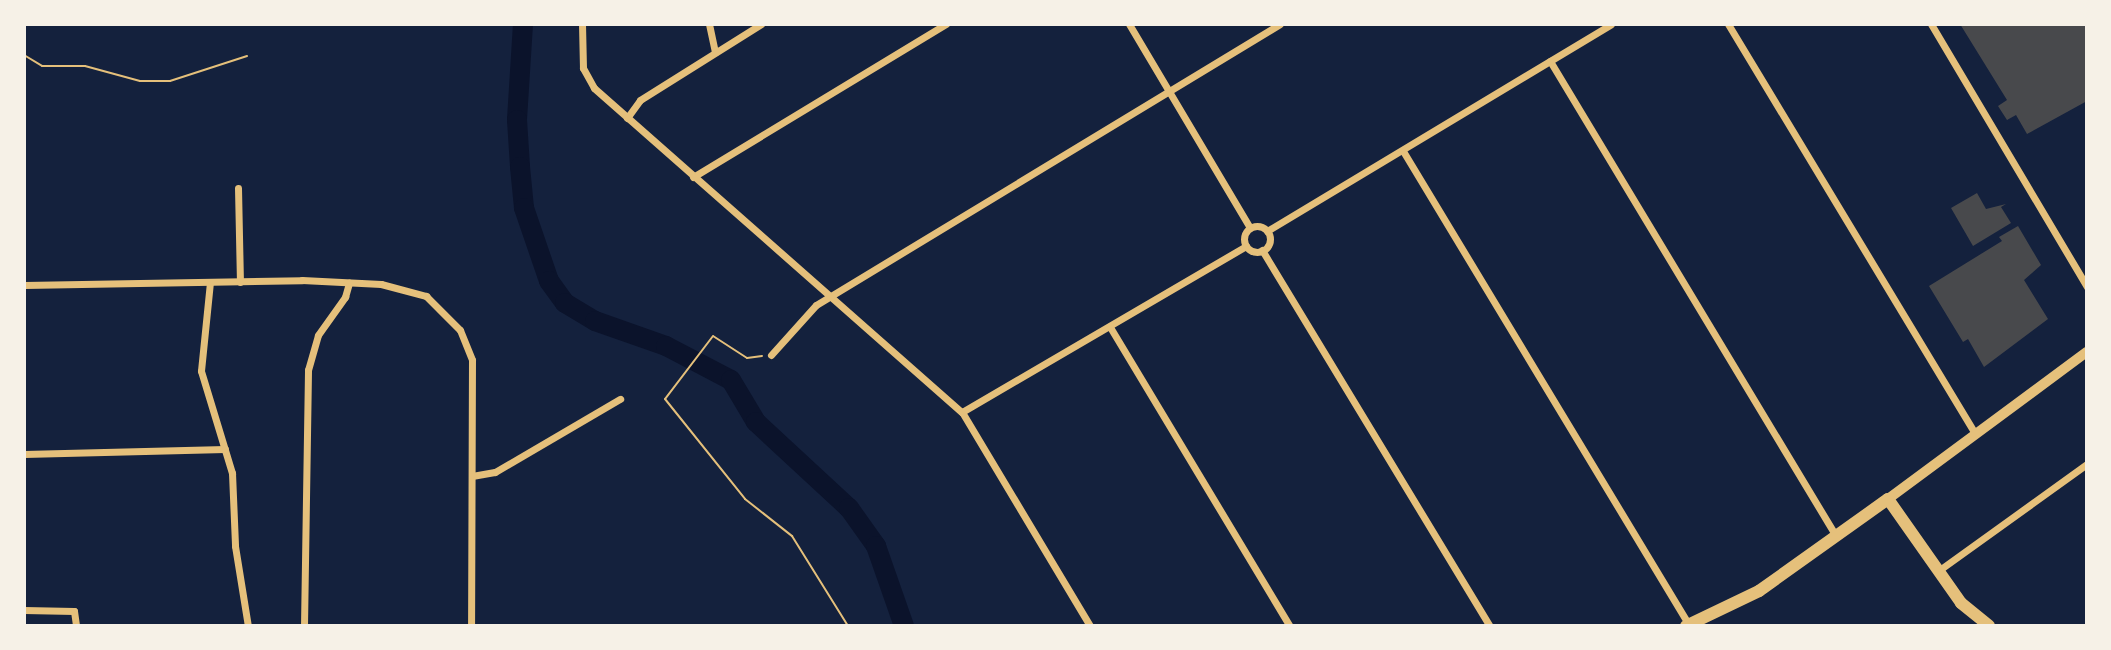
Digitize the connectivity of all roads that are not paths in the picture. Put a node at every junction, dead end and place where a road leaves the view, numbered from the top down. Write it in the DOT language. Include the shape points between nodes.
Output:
graph roads {
  1 [pos="582,24"];
  2 [pos="709,24"];
  3 [pos="761,24"];
  4 [pos="927,24"];
  5 [pos="946,24"];
  6 [pos="1129,24"];
  7 [pos="1280,24"];
  8 [pos="1611,24"];
  9 [pos="1728,24"];
  10 [pos="1931,24"];
  11 [pos="932,32"];
  12 [pos="715,52"];
  13 [pos="1550,61"];
  14 [pos="1168,91"];
  15 [pos="627,118"];
  16 [pos="1403,151"];
  17 [pos="693,177"];
  18 [pos="238,188"];
  19 [pos="1250,228"];
  20 [pos="1267,231"];
  21 [pos="1246,246"];
  22 [pos="1262,250"];
  23 [pos="210,282"];
  24 [pos="240,282"];
  25 [pos="349,283"];
  26 [pos="24,285"];
  27 [pos="2087,287"];
  28 [pos="830,296"];
  29 [pos="1110,327"];
  30 [pos="2087,352"];
  31 [pos="771,355"];
  32 [pos="620,399"];
  33 [pos="962,412"];
  34 [pos="1975,434"];
  35 [pos="225,449"];
  36 [pos="24,454"];
  37 [pos="2087,464"];
  38 [pos="472,476"];
  39 [pos="1888,499"];
  40 [pos="1836,536"];
  41 [pos="1938,571"];
  42 [pos="24,610"];
  43 [pos="1687,625"];
  44 [pos="76,626"];
  45 [pos="248,626"];
  46 [pos="304,626"];
  47 [pos="471,626"];
  48 [pos="1090,626"];
  49 [pos="1290,626"];
  50 [pos="1490,626"];
  51 [pos="1989,626"];
  1 -- 15 [label="street" via="587,79"];
  2 -- 12 [label="street"];
  3 -- 12 [label="street"];
  4 -- 11 [label="street"];
  5 -- 11 [label="street"];
  6 -- 14 [label="street"];
  7 -- 14 [label="street"];
  8 -- 13 [label="street"];
  9 -- 34 [label="street"];
  10 -- 27 [label="street"];
  11 -- 17 [label="street"];
  12 -- 15 [label="street" via="640,100"];
  13 -- 16 [label="street"];
  13 -- 40 [label="street"];
  14 -- 19 [label="street"];
  14 -- 28 [label="street"];
  15 -- 17 [label="street"];
  16 -- 20 [label="street"];
  16 -- 43 [label="street"];
  17 -- 28 [label="street"];
  18 -- 24 [label="street"];
  19 -- 20 [label="street"];
  19 -- 21 [label="street"];
  20 -- 22 [label="street" via="1269,241"];
  21 -- 22 [label="street"];
  21 -- 29 [label="street"];
  22 -- 50 [label="street"];
  23 -- 24 [label="street"];
  23 -- 26 [label="street"];
  23 -- 35 [label="street" via="201,371"];
  24 -- 25 [label="street"];
  25 -- 38 [label="street" via="426,296 460,330 472,360"];
  25 -- 46 [label="street" via="318,335 308,370"];
  28 -- 31 [label="street"];
  28 -- 33 [label="street"];
  29 -- 33 [label="street"];
  29 -- 49 [label="street"];
  30 -- 34 [label="main road"];
  32 -- 38 [label="street" via="495,472"];
  33 -- 48 [label="street"];
  34 -- 39 [label="main road"];
  35 -- 36 [label="street"];
  35 -- 45 [label="street"];
  37 -- 41 [label="street"];
  38 -- 47 [label="street"];
  39 -- 40 [label="highway"];
  39 -- 41 [label="highway"];
  40 -- 43 [label="highway" via="1759,591"];
  41 -- 51 [label="highway" via="1961,603"];
  42 -- 44 [label="street" via="74,611"];
}
